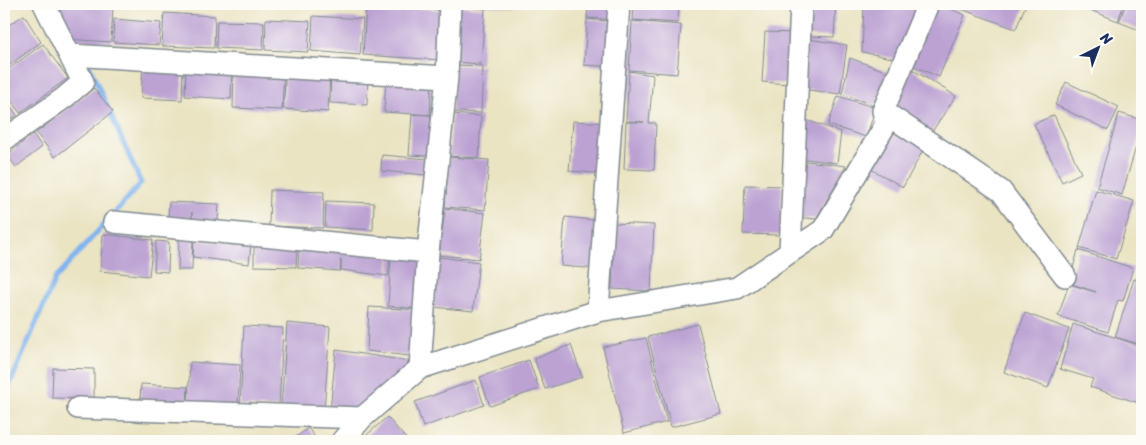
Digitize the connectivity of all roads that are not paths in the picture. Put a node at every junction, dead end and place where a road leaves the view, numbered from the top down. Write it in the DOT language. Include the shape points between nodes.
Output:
graph roads {
  1 [pos="44,4"];
  2 [pos="450,4"];
  3 [pos="619,4"];
  4 [pos="801,4"];
  5 [pos="928,4"];
  6 [pos="70,55"];
  7 [pos="447,76"];
  8 [pos="883,111"];
  9 [pos="4,140"];
  10 [pos="114,222"];
  11 [pos="428,252"];
  12 [pos="790,252"];
  13 [pos="1066,276"];
  14 [pos="598,311"];
  15 [pos="420,368"];
  16 [pos="78,408"];
  17 [pos="362,418"];
  18 [pos="342,441"];
  1 -- 6 [label="street"];
  2 -- 7 [label="street"];
  3 -- 14 [label="street"];
  4 -- 12 [label="street"];
  5 -- 8 [label="street"];
  6 -- 7 [label="street"];
  6 -- 9 [label="street" via="83,82"];
  7 -- 11 [label="street"];
  8 -- 12 [label="street" via="886,124 823,230"];
  8 -- 13 [label="street" via="1001,191"];
  10 -- 11 [label="street"];
  11 -- 15 [label="street"];
  12 -- 14 [label="street" via="737,288"];
  14 -- 15 [label="street"];
  15 -- 17 [label="street"];
  16 -- 17 [label="street"];
  17 -- 18 [label="street"];
}
